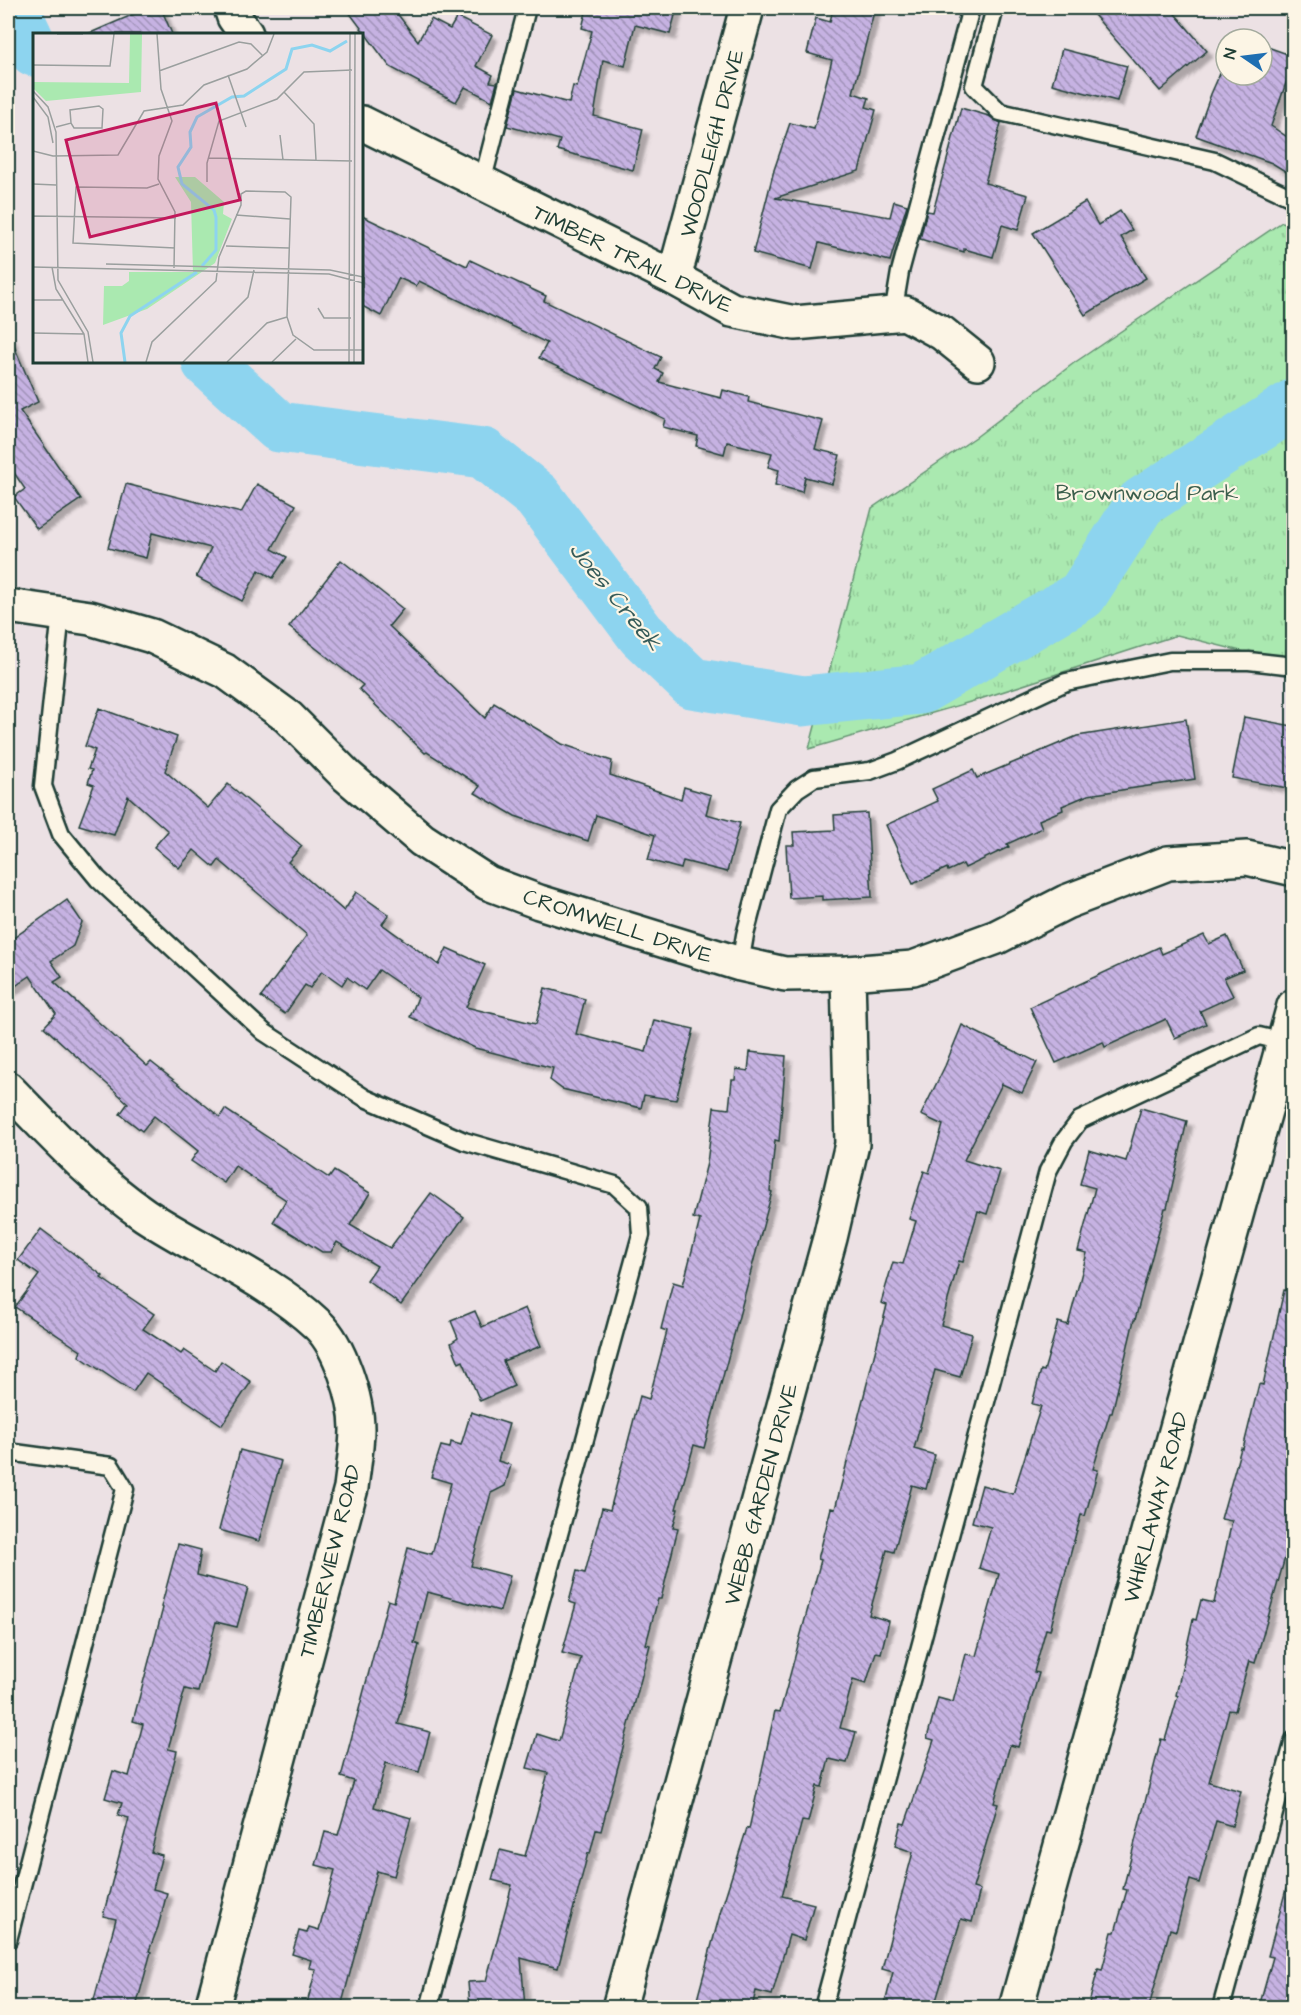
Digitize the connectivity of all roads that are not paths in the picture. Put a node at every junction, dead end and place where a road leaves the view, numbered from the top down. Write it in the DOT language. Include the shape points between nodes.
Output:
graph roads {
  1 [pos="231,8"];
  2 [pos="527,8"];
  3 [pos="747,8"];
  4 [pos="971,8"];
  5 [pos="995,8"];
  6 [pos="245,33"];
  7 [pos="363,124"];
  8 [pos="482,183"];
  9 [pos="1293,199"];
  10 [pos="674,278"];
  11 [pos="893,314"];
  12 [pos="978,362"];
  13 [pos="8,606"];
  14 [pos="61,613"];
  15 [pos="1293,666"];
  16 [pos="1293,868"];
  17 [pos="740,964"];
  18 [pos="848,973"];
  19 [pos="1293,1006"];
  20 [pos="1284,1042"];
  21 [pos="8,1089"];
  22 [pos="8,1452"];
  23 [pos="1293,1740"];
  24 [pos="8,1940"];
  25 [pos="212,2007"];
  26 [pos="429,2007"];
  27 [pos="619,2007"];
  28 [pos="823,2007"];
  29 [pos="1016,2007"];
  30 [pos="1221,2007"];
  1 -- 6 [label="street"];
  2 -- 8 [label="lane"];
  3 -- 10 [label="street, WOODLEIGH DRIVE"];
  4 -- 11 [label="lane" via="900,272"];
  5 -- 9 [label="lane" via="974,86 1000,112 1215,161"];
  7 -- 8 [label="street, TIMBER TRAIL DRIVE"];
  8 -- 10 [label="street, TIMBER TRAIL DRIVE"];
  10 -- 11 [label="street, TIMBER TRAIL DRIVE" via="732,310 795,323"];
  11 -- 12 [label="street, TIMBER TRAIL DRIVE" via="905,313 942,333"];
  13 -- 14 [label="street, CROMWELL DRIVE"];
  14 -- 17 [label="street, CROMWELL DRIVE" via="152,636 225,670 288,717 347,776 422,840 488,883"];
  14 -- 26 [label="lane" via="43,786 61,834 98,879 264,1032 365,1098 464,1141 615,1185 639,1207 641,1235"];
  15 -- 17 [label="lane" via="1170,661 1066,682 897,761 870,771 814,778 778,809"];
  16 -- 18 [label="street, CROMWELL DRIVE" via="1247,858 1168,862 1066,902 997,937 913,968"];
  17 -- 18 [label="street, CROMWELL DRIVE" via="784,974"];
  18 -- 27 [label="street, WEBB GARDEN DRIVE" via="852,1144 830,1238"];
  19 -- 20 [label="street, WHIRLAWAY ROAD"];
  20 -- 28 [label="lane" via="1259,1036 1080,1120 1048,1171"];
  20 -- 29 [label="street, WHIRLAWAY ROAD"];
  21 -- 25 [label="street, TIMBERVIEW ROAD" via="88,1169 145,1214 280,1295 319,1326 342,1362 355,1403 357,1429 351,1488"];
  22 -- 24 [label="lane" via="111,1466 125,1489"];
  23 -- 30 [label="lane"];
}
